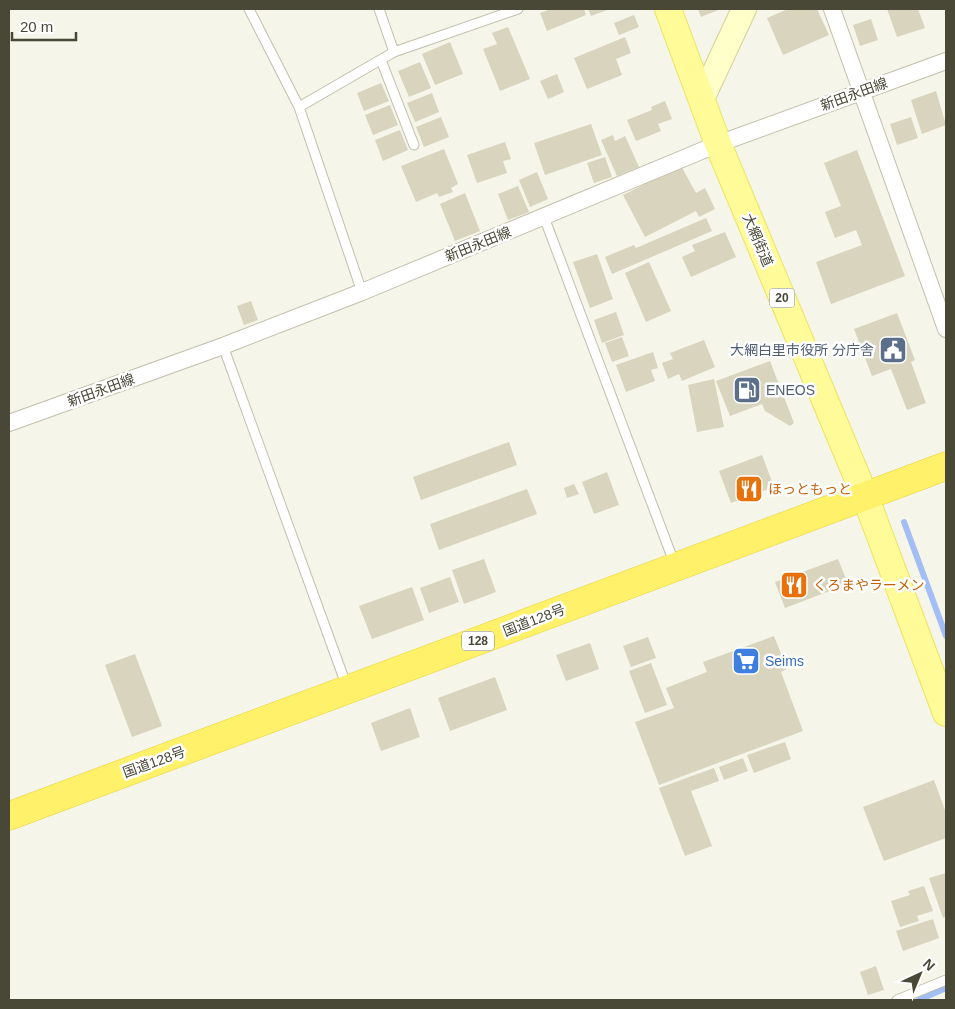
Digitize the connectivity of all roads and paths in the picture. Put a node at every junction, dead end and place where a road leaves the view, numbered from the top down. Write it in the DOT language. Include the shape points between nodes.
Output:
graph roads {
  1 [pos="249,9"];
  2 [pos="379,9"];
  3 [pos="518,9"];
  4 [pos="668,9"];
  5 [pos="744,9"];
  6 [pos="832,9"];
  7 [pos="394,52"];
  8 [pos="381,60"];
  9 [pos="946,61"];
  10 [pos="860,91"];
  11 [pos="702,99"];
  12 [pos="299,107"];
  13 [pos="414,144"];
  14 [pos="718,144"];
  15 [pos="544,217"];
  16 [pos="362,292"];
  17 [pos="946,329"];
  18 [pos="223,346"];
  19 [pos="9,423"];
  20 [pos="946,466"];
  21 [pos="865,496"];
  22 [pos="676,567"];
  23 [pos="348,690"];
  24 [pos="946,713"];
  25 [pos="9,816"];
  26 [pos="946,980"];
  27 [pos="897,1000"];
  1 -- 12 [label="lane"];
  2 -- 7 [label="lane"];
  3 -- 7 [label="lane"];
  4 -- 11 [label="main road, 大網街道 / 20"];
  5 -- 11 [label="street"];
  6 -- 10 [label="street"];
  7 -- 8 [label="lane"];
  8 -- 12 [label="lane"];
  8 -- 13 [label="lane"];
  9 -- 10 [label="street, 新田永田線"];
  10 -- 14 [label="street, 新田永田線"];
  10 -- 17 [label="street"];
  11 -- 14 [label="main road, 大網街道 / 20"];
  12 -- 16 [label="lane"];
  14 -- 15 [label="street, 新田永田線"];
  14 -- 21 [label="main road, 大網街道 / 20"];
  15 -- 16 [label="street, 新田永田線"];
  15 -- 22 [label="lane"];
  16 -- 18 [label="street, 新田永田線"];
  18 -- 19 [label="street, 新田永田線"];
  18 -- 23 [label="lane"];
  20 -- 21 [label="highway, 国道128号 / 128"];
  21 -- 22 [label="highway, 国道128号 / 128"];
  21 -- 24 [label="main road, 大網街道"];
  22 -- 23 [label="highway, 国道128号 / 128"];
  23 -- 25 [label="highway, 国道128号 / 128"];
  26 -- 27 [label="lane"];
}
